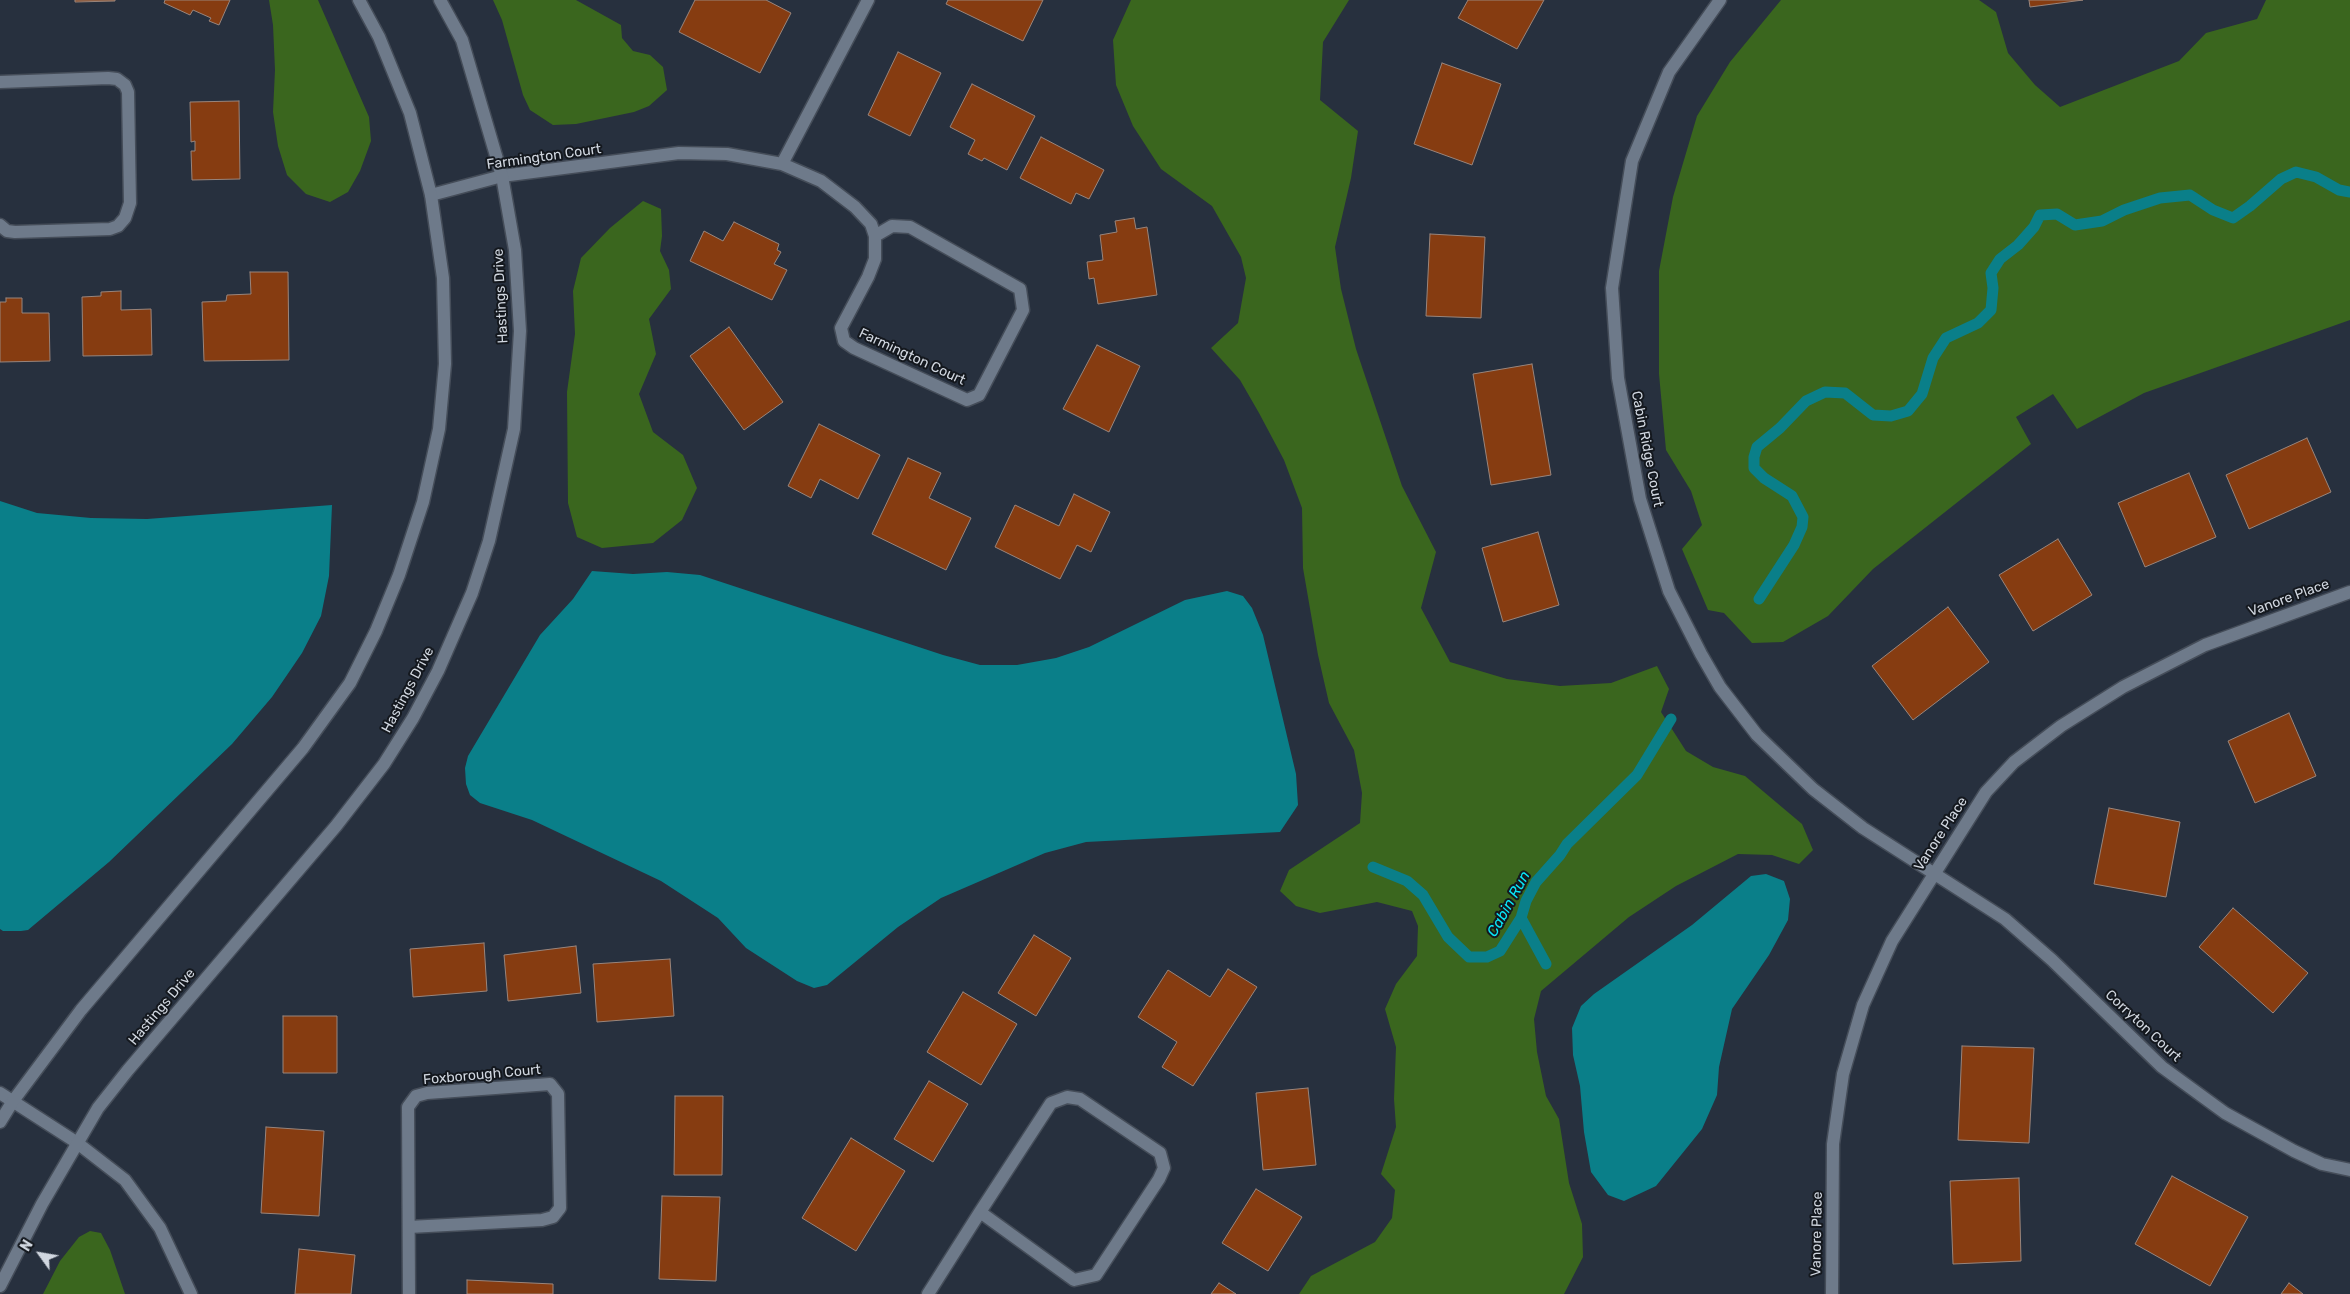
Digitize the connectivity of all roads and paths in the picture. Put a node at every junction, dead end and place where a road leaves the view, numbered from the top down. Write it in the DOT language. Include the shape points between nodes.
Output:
graph roads {
  1 [pos="359,0"];
  2 [pos="440,0"];
  3 [pos="868,0"];
  4 [pos="1720,0"];
  5 [pos="0,82"];
  6 [pos="782,164"];
  7 [pos="502,176"];
  8 [pos="431,195"];
  9 [pos="0,225"];
  10 [pos="874,236"];
  11 [pos="2350,592"];
  12 [pos="1934,872"];
  13 [pos="0,1093"];
  14 [pos="12,1101"];
  15 [pos="0,1122"];
  16 [pos="76,1142"];
  17 [pos="2350,1170"];
  18 [pos="980,1212"];
  19 [pos="409,1226"];
  20 [pos="0,1286"];
  21 [pos="191,1294"];
  22 [pos="409,1294"];
  23 [pos="928,1294"];
  24 [pos="1832,1294"];
  1 -- 8 [label="street" via="379,37 410,113"];
  2 -- 7 [label="street, Hastings Drive" via="462,40"];
  3 -- 6 [label="street"];
  4 -- 12 [label="street, Cabin Ridge Court" via="1669,72 1632,161 1612,288 1618,378 1640,499 1673,599 1720,687 1757,735 1813,789 1848,817"];
  5 -- 9 [label="street" via="108,78 117,79 125,85 128,92 130,204 125,218 110,229 15,232"];
  6 -- 7 [label="street, Farmington Court" via="726,154 679,154"];
  6 -- 10 [label="street, Farmington Court" via="821,181 855,207 871,224"];
  7 -- 8 [label="street, Farmington Court"];
  7 -- 16 [label="street, Hastings Drive" via="515,250 520,331 514,429 489,541 472,593 438,671 384,764 336,826 128,1070"];
  8 -- 14 [label="street" via="444,297 445,364 439,429 423,502 376,631 350,682 303,748 81,1010"];
  10 -- 10 [label="street, Farmington Court" via="875,259 841,328 844,341 967,400 979,395 1023,310 1020,289 910,227 892,226"];
  11 -- 12 [label="street, Vanore Place" via="2205,645 2123,686 2061,726 2014,762 1986,792"];
  12 -- 17 [label="street, Corryton Court" via="2005,919 2162,1066 2225,1113 2322,1164"];
  12 -- 24 [label="street, Vanore Place" via="1888,949 1863,1005 1843,1074 1833,1144"];
  13 -- 14 [label="street"];
  14 -- 15 [label="street"];
  14 -- 16 [label="street"];
  16 -- 20 [label="street, Hastings Drive"];
  16 -- 21 [label="street" via="125,1180 160,1228"];
  18 -- 18 [label="street" via="1050,1102 1067,1097 1080,1098 1160,1154 1164,1168 1096,1275 1074,1280"];
  18 -- 23 [label="street"];
  19 -- 19 [label="street, Foxborough Court" via="408,1107 416,1096 550,1084 558,1094 560,1208 553,1217"];
  19 -- 22 [label="street, Foxborough Court"];
}
